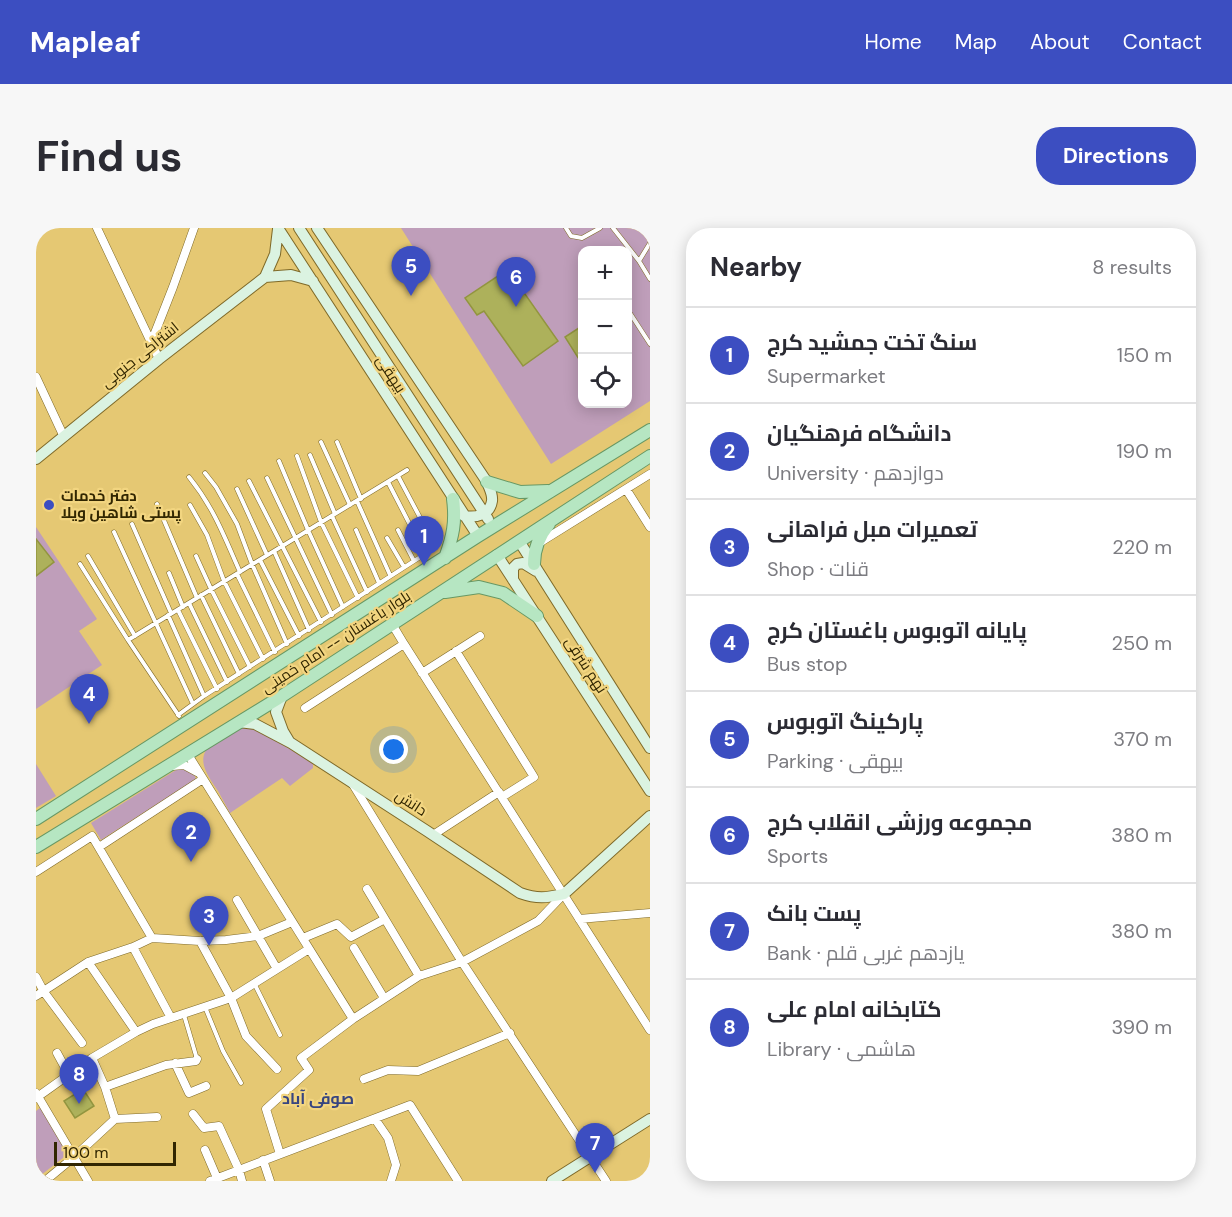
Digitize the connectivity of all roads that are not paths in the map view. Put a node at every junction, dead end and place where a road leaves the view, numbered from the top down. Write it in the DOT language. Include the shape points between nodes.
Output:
graph roads {
  1 [pos="96,228"];
  2 [pos="194,228"];
  3 [pos="278,228"];
  4 [pos="299,228"];
  5 [pos="317,228"];
  6 [pos="566,228"];
  7 [pos="600,228"];
  8 [pos="613,228"];
  9 [pos="650,243"];
  10 [pos="639,261"];
  11 [pos="265,277"];
  12 [pos="650,279"];
  13 [pos="313,281"];
  14 [pos="632,317"];
  15 [pos="151,343"];
  16 [pos="650,344"];
  17 [pos="159,359"];
  18 [pos="36,377"];
  19 [pos="649,430"];
  20 [pos="64,436"];
  21 [pos="321,442"];
  22 [pos="337,442"];
  23 [pos="629,443"];
  24 [pos="650,444"];
  25 [pos="310,455"];
  26 [pos="297,456"];
  27 [pos="646,458"];
  28 [pos="36,459"];
  29 [pos="279,461"];
  30 [pos="407,470"];
  31 [pos="205,473"];
  32 [pos="650,474"];
  33 [pos="398,476"];
  34 [pos="189,477"];
  35 [pos="267,477"];
  36 [pos="249,481"];
  37 [pos="388,482"];
  38 [pos="487,482"];
  39 [pos="237,489"];
  40 [pos="627,489"];
  41 [pos="550,491"];
  42 [pos="453,499"];
  43 [pos="359,500"];
  44 [pos="158,504"];
  45 [pos="190,505"];
  46 [pos="350,505"];
  47 [pos="484,513"];
  48 [pos="333,515"];
  49 [pos="464,516"];
  50 [pos="555,518"];
  51 [pos="321,522"];
  52 [pos="132,524"];
  53 [pos="494,526"];
  54 [pos="650,527"];
  55 [pos="308,530"];
  56 [pos="356,530"];
  57 [pos="398,530"];
  58 [pos="114,532"];
  59 [pos="478,536"];
  60 [pos="295,538"];
  61 [pos="387,538"];
  62 [pos="519,541"];
  63 [pos="537,544"];
  64 [pos="282,546"];
  65 [pos="274,551"];
  66 [pos="424,554"];
  67 [pos="267,555"];
  68 [pos="497,555"];
  69 [pos="87,556"];
  70 [pos="196,556"];
  71 [pos="445,558"];
  72 [pos="260,560"];
  73 [pos="414,561"];
  74 [pos="80,564"];
  75 [pos="252,564"];
  76 [pos="404,567"];
  77 [pos="536,568"];
  78 [pos="169,573"];
  79 [pos="238,573"];
  80 [pos="390,575"];
  81 [pos="513,580"];
  82 [pos="224,581"];
  83 [pos="379,583"];
  84 [pos="211,589"];
  85 [pos="367,592"];
  86 [pos="438,593"];
  87 [pos="199,597"];
  88 [pos="358,598"];
  89 [pos="189,603"];
  90 [pos="183,607"];
  91 [pos="344,607"];
  92 [pos="178,610"];
  93 [pos="170,614"];
  94 [pos="332,615"];
  95 [pos="537,616"];
  96 [pos="321,622"];
  97 [pos="155,623"];
  98 [pos="392,624"];
  99 [pos="309,630"];
  100 [pos="135,636"];
  101 [pos="299,636"];
  102 [pos="480,636"];
  103 [pos="128,640"];
  104 [pos="287,644"];
  105 [pos="404,644"];
  106 [pos="456,651"];
  107 [pos="274,652"];
  108 [pos="262,659"];
  109 [pos="250,667"];
  110 [pos="422,673"];
  111 [pos="239,674"];
  112 [pos="227,682"];
  113 [pos="217,689"];
  114 [pos="204,696"];
  115 [pos="282,696"];
  116 [pos="193,704"];
  117 [pos="305,708"];
  118 [pos="181,720"];
  119 [pos="239,722"];
  120 [pos="208,740"];
  121 [pos="291,744"];
  122 [pos="650,748"];
  123 [pos="187,753"];
  124 [pos="162,769"];
  125 [pos="201,776"];
  126 [pos="350,782"];
  127 [pos="650,791"];
  128 [pos="500,795"];
  129 [pos="650,816"];
  130 [pos="36,819"];
  131 [pos="644,826"];
  132 [pos="433,835"];
  133 [pos="36,847"];
  134 [pos="99,847"];
  135 [pos="36,872"];
  136 [pos="367,889"];
  137 [pos="564,894"];
  138 [pos="237,900"];
  139 [pos="650,914"];
  140 [pos="579,918"];
  141 [pos="385,919"];
  142 [pos="292,922"];
  143 [pos="258,936"];
  144 [pos="152,938"];
  145 [pos="303,938"];
  146 [pos="201,941"];
  147 [pos="133,947"];
  148 [pos="354,948"];
  149 [pos="309,949"];
  150 [pos="88,962"];
  151 [pos="462,962"];
  152 [pos="277,969"];
  153 [pos="419,976"];
  154 [pos="36,978"];
  155 [pos="254,983"];
  156 [pos="44,992"];
  157 [pos="36,996"];
  158 [pos="231,998"];
  159 [pos="384,998"];
  160 [pos="205,1006"];
  161 [pos="184,1014"];
  162 [pos="171,1018"];
  163 [pos="353,1019"];
  164 [pos="650,1030"];
  165 [pos="136,1032"];
  166 [pos="510,1033"];
  167 [pos="280,1035"];
  168 [pos="82,1043"];
  169 [pos="57,1053"];
  170 [pos="92,1058"];
  171 [pos="197,1059"];
  172 [pos="175,1063"];
  173 [pos="277,1069"];
  174 [pos="69,1075"];
  175 [pos="364,1080"];
  176 [pos="241,1083"];
  177 [pos="206,1086"];
  178 [pos="105,1087"];
  179 [pos="37,1096"];
  180 [pos="193,1114"];
  181 [pos="157,1117"];
  182 [pos="115,1119"];
  183 [pos="375,1119"];
  184 [pos="650,1119"];
  185 [pos="205,1150"];
  186 [pos="280,1154"];
  187 [pos="591,1156"];
  188 [pos="74,1157"];
  189 [pos="263,1161"];
  190 [pos="239,1170"];
  191 [pos="213,1180"];
  192 [pos="45,1181"];
  193 [pos="88,1181"];
  194 [pos="242,1181"];
  195 [pos="270,1181"];
  196 [pos="390,1181"];
  197 [pos="458,1181"];
  198 [pos="552,1181"];
  199 [pos="606,1181"];
  1 -- 15 [label="street"];
  2 -- 15 [label="street"];
  3 -- 11 [label="main road" via="275,254"];
  3 -- 13 [label="main road, بیهقی"];
  4 -- 47 [label="main road, بیهقی"];
  5 -- 38 [label="main road, بیهقی"];
  6 -- 7 [label="lane" via="571,236 582,238"];
  8 -- 10 [label="lane"];
  9 -- 10 [label="lane"];
  10 -- 12 [label="lane"];
  11 -- 13 [label="main road" via="291,275"];
  11 -- 17 [label="main road, اشتراکی جنوبی"];
  13 -- 42 [label="main road, بیهقی"];
  14 -- 16 [label="lane"];
  15 -- 17 [label="street"];
  17 -- 20 [label="main road, اشتراکی جنوبی"];
  18 -- 20 [label="street"];
  19 -- 23 [label="main road, بلوار باغستان -- امام خمینی"];
  19 -- 24 [label="main road"];
  20 -- 28 [label="main road, اشتراکی جنوبی"];
  21 -- 46 [label="lane"];
  22 -- 43 [label="lane"];
  23 -- 27 [label="main road" via="640,446"];
  23 -- 41 [label="main road, بلوار باغستان -- امام خمینی"];
  25 -- 48 [label="lane"];
  26 -- 51 [label="lane"];
  27 -- 50 [label="main road, بلوار باغستان -- امام خمینی"];
  29 -- 55 [label="lane"];
  30 -- 33 [label="lane"];
  31 -- 75 [label="lane" via="230,508"];
  32 -- 40 [label="street"];
  33 -- 37 [label="lane"];
  33 -- 66 [label="lane" via="433,542"];
  34 -- 79 [label="lane" via="221,526"];
  35 -- 60 [label="lane"];
  36 -- 64 [label="lane"];
  37 -- 43 [label="lane"];
  37 -- 66 [label="lane"];
  38 -- 41 [label="main road" via="520,492"];
  38 -- 47 [label="main road" via="492,501"];
  39 -- 67 [label="lane"];
  40 -- 54 [label="street"];
  40 -- 63 [label="street"];
  41 -- 53 [label="main road, بلوار باغستان -- امام خمینی"];
  42 -- 49 [label="main road, بیهقی"];
  42 -- 71 [label="main road" via="454,526"];
  43 -- 46 [label="lane"];
  43 -- 80 [label="lane"];
  44 -- 87 [label="lane"];
  45 -- 82 [label="lane" via="207,535"];
  46 -- 48 [label="lane"];
  47 -- 49 [label="main road"];
  47 -- 53 [label="main road, بیهقی"];
  48 -- 51 [label="lane"];
  48 -- 85 [label="lane"];
  49 -- 59 [label="main road, بیهقی"];
  50 -- 62 [label="main road, بلوار باغستان -- امام خمینی"];
  50 -- 63 [label="main road"];
  51 -- 55 [label="lane"];
  51 -- 88 [label="lane"];
  52 -- 93 [label="lane"];
  53 -- 59 [label="main road, بلوار باغستان -- امام خمینی"];
  55 -- 60 [label="lane"];
  55 -- 91 [label="lane"];
  56 -- 83 [label="lane"];
  57 -- 73 [label="lane"];
  58 -- 97 [label="lane"];
  59 -- 71 [label="main road, بلوار باغستان -- امام خمینی"];
  60 -- 64 [label="lane"];
  60 -- 94 [label="lane"];
  61 -- 76 [label="lane"];
  62 -- 68 [label="main road, بلوار باغستان -- امام خمینی"];
  62 -- 77 [label="main road, نهم شرقی"];
  63 -- 77 [label="main road"];
  64 -- 65 [label="lane"];
  64 -- 96 [label="lane"];
  65 -- 67 [label="lane"];
  65 -- 99 [label="lane"];
  66 -- 73 [label="lane"];
  67 -- 72 [label="lane"];
  68 -- 81 [label="main road, نهم شرقی"];
  68 -- 86 [label="main road, بلوار باغستان -- امام خمینی"];
  69 -- 100 [label="lane"];
  70 -- 84 [label="lane"];
  71 -- 118 [label="main road, بلوار باغستان -- امام خمینی"];
  72 -- 75 [label="lane"];
  72 -- 101 [label="lane"];
  73 -- 76 [label="lane"];
  74 -- 103 [label="lane"];
  75 -- 79 [label="lane"];
  75 -- 104 [label="lane"];
  76 -- 80 [label="lane"];
  77 -- 81 [label="main road" via="517,564"];
  77 -- 122 [label="main road, نهم شرقی"];
  78 -- 90 [label="lane"];
  79 -- 82 [label="lane"];
  79 -- 107 [label="lane"];
  80 -- 83 [label="lane"];
  81 -- 95 [label="main road, نهم شرقی"];
  82 -- 84 [label="lane"];
  82 -- 108 [label="lane"];
  83 -- 85 [label="lane"];
  84 -- 87 [label="lane"];
  84 -- 109 [label="lane"];
  85 -- 88 [label="lane"];
  86 -- 95 [label="main road" via="479,586 503,593"];
  86 -- 98 [label="main road, بلوار باغستان -- امام خمینی"];
  87 -- 89 [label="lane"];
  87 -- 111 [label="lane"];
  88 -- 91 [label="lane"];
  89 -- 90 [label="lane"];
  89 -- 112 [label="lane"];
  90 -- 92 [label="lane"];
  91 -- 94 [label="lane"];
  92 -- 93 [label="lane"];
  92 -- 113 [label="lane"];
  93 -- 97 [label="lane"];
  93 -- 114 [label="lane"];
  94 -- 96 [label="lane"];
  95 -- 127 [label="main road, نهم شرقی"];
  96 -- 99 [label="lane"];
  97 -- 100 [label="lane"];
  97 -- 116 [label="lane"];
  98 -- 105 [label="street"];
  98 -- 115 [label="main road, بلوار باغستان -- امام خمینی"];
  99 -- 101 [label="lane"];
  100 -- 103 [label="lane"];
  101 -- 104 [label="lane"];
  102 -- 106 [label="street"];
  103 -- 118 [label="lane"];
  104 -- 107 [label="lane"];
  105 -- 110 [label="street"];
  105 -- 117 [label="street"];
  106 -- 110 [label="street"];
  106 -- 128 [label="street" via="534,777"];
  107 -- 108 [label="lane"];
  108 -- 109 [label="lane"];
  109 -- 111 [label="lane"];
  110 -- 128 [label="street"];
  111 -- 112 [label="lane"];
  112 -- 113 [label="lane"];
  113 -- 114 [label="lane"];
  114 -- 116 [label="lane"];
  115 -- 119 [label="main road, بلوار باغستان -- امام خمینی"];
  115 -- 121 [label="main road" via="276,712"];
  116 -- 118 [label="lane"];
  118 -- 130 [label="main road, بلوار باغستان -- امام خمینی"];
  119 -- 120 [label="main road, بلوار باغستان -- امام خمینی"];
  119 -- 121 [label="main road, دانش" via="255,724"];
  120 -- 123 [label="main road, بلوار باغستان -- امام خمینی"];
  120 -- 125 [label="street" via="198,752"];
  121 -- 126 [label="main road, دانش"];
  123 -- 124 [label="main road, بلوار باغستان -- امام خمینی"];
  123 -- 125 [label="street"];
  124 -- 125 [label="street" via="184,765"];
  124 -- 133 [label="main road, بلوار باغستان -- امام خمینی"];
  125 -- 134 [label="street"];
  125 -- 142 [label="street"];
  126 -- 132 [label="main road, دانش"];
  126 -- 151 [label="street"];
  128 -- 132 [label="street"];
  128 -- 137 [label="street"];
  129 -- 131 [label="main road"];
  131 -- 137 [label="main road"];
  132 -- 137 [label="main road, دانش" via="520,893 534,898"];
  134 -- 135 [label="street" via="92,836"];
  134 -- 144 [label="street"];
  136 -- 141 [label="street"];
  137 -- 140 [label="street"];
  137 -- 151 [label="street" via="538,921"];
  138 -- 143 [label="street"];
  139 -- 140 [label="street"];
  140 -- 164 [label="street"];
  141 -- 145 [label="street" via="351,937 337,924"];
  141 -- 153 [label="street"];
  142 -- 143 [label="street"];
  142 -- 145 [label="street"];
  143 -- 146 [label="street"];
  143 -- 152 [label="street"];
  144 -- 146 [label="street"];
  144 -- 147 [label="street"];
  145 -- 149 [label="street"];
  146 -- 158 [label="street"];
  147 -- 150 [label="street"];
  147 -- 162 [label="street"];
  148 -- 159 [label="street"];
  149 -- 152 [label="street"];
  149 -- 163 [label="street"];
  150 -- 156 [label="street"];
  150 -- 165 [label="street"];
  151 -- 153 [label="street"];
  151 -- 166 [label="street"];
  152 -- 155 [label="street"];
  153 -- 159 [label="street"];
  154 -- 156 [label="street"];
  155 -- 158 [label="street"];
  155 -- 167 [label="lane"];
  156 -- 157 [label="street"];
  156 -- 168 [label="street"];
  158 -- 160 [label="street"];
  158 -- 173 [label="street" via="246,1036"];
  159 -- 163 [label="street"];
  160 -- 161 [label="street"];
  160 -- 176 [label="lane"];
  161 -- 162 [label="street"];
  161 -- 171 [label="lane"];
  162 -- 165 [label="street"];
  163 -- 186 [label="street" via="301,1058 309,1070 266,1109"];
  165 -- 170 [label="street"];
  166 -- 175 [label="street" via="418,1071 388,1070"];
  166 -- 187 [label="street"];
  169 -- 174 [label="street"];
  170 -- 174 [label="street"];
  170 -- 178 [label="street"];
  171 -- 172 [label="street"];
  172 -- 177 [label="street" via="189,1093"];
  172 -- 178 [label="street"];
  174 -- 179 [label="street"];
  178 -- 182 [label="street"];
  179 -- 188 [label="street"];
  180 -- 190 [label="street" via="204,1128 219,1126"];
  181 -- 182 [label="street"];
  182 -- 188 [label="street"];
  183 -- 186 [label="street"];
  183 -- 196 [label="street" via="388,1138 396,1165"];
  183 -- 197 [label="street" via="410,1105"];
  184 -- 187 [label="main road"];
  185 -- 191 [label="street"];
  186 -- 189 [label="street"];
  187 -- 198 [label="main road"];
  187 -- 199 [label="street"];
  188 -- 192 [label="street"];
  188 -- 193 [label="street"];
  189 -- 190 [label="street"];
  189 -- 195 [label="street"];
  190 -- 191 [label="street"];
  190 -- 194 [label="street"];
}
